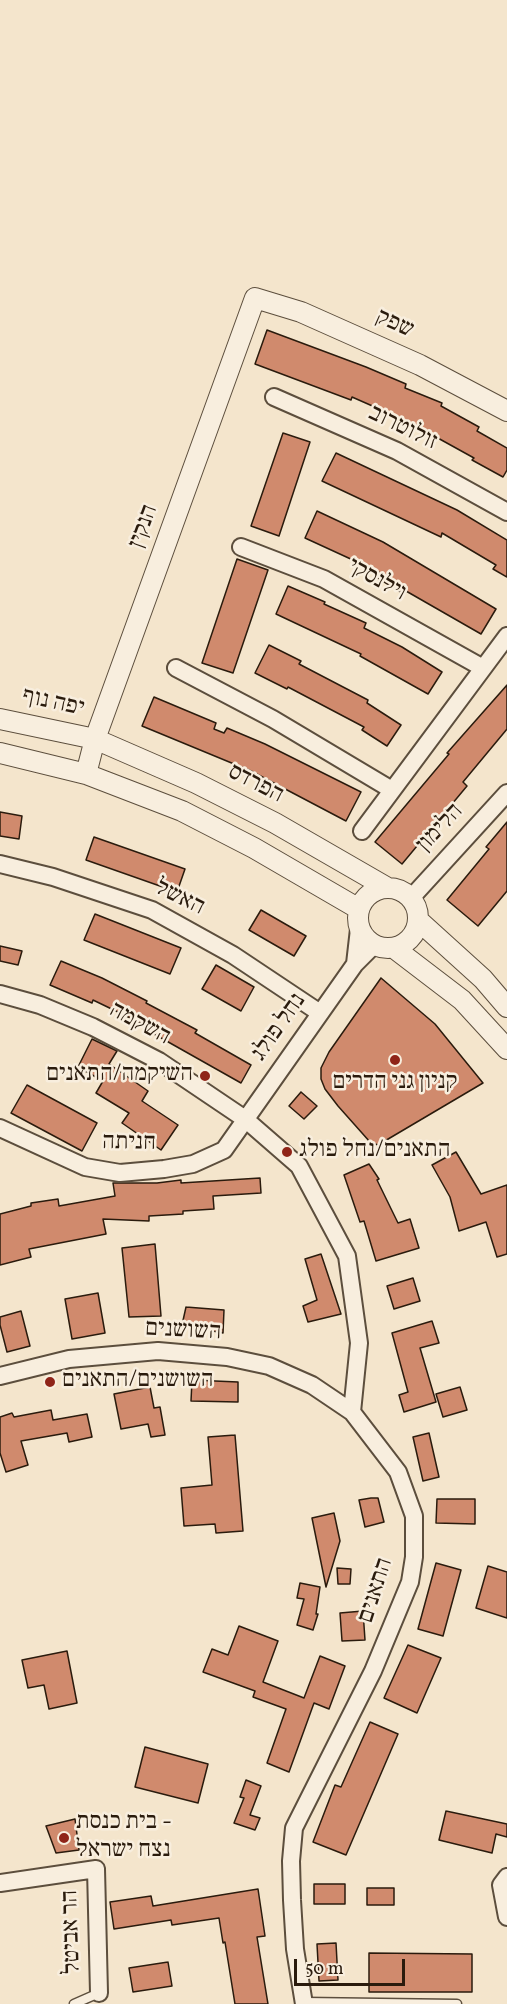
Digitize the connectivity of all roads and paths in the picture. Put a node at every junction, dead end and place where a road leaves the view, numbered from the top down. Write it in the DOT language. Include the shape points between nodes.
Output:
graph roads {
  1 [pos="255,298"];
  2 [pos="274,397"];
  3 [pos="507,411"];
  4 [pos="507,512"];
  5 [pos="241,547"];
  6 [pos="507,636"];
  7 [pos="176,668"];
  8 [pos="483,668"];
  9 [pos="0,719"];
  10 [pos="95,739"];
  11 [pos="0,753"];
  12 [pos="86,774"];
  13 [pos="392,790"];
  14 [pos="507,793"];
  15 [pos="362,831"];
  16 [pos="0,864"];
  17 [pos="386,887"];
  18 [pos="411,898"];
  19 [pos="359,909"];
  20 [pos="419,921"];
  21 [pos="359,929"];
  22 [pos="374,945"];
  23 [pos="394,948"];
  24 [pos="355,964"];
  25 [pos="0,994"];
  26 [pos="507,1007"];
  27 [pos="320,1013"];
  28 [pos="507,1049"];
  29 [pos="245,1119"];
  30 [pos="0,1128"];
  31 [pos="0,1376"];
  32 [pos="352,1412"];
  33 [pos="507,1878"];
  34 [pos="0,1883"];
  35 [pos="507,1917"];
  36 [pos="99,1993"];
  37 [pos="304,2003"];
  38 [pos="74,2004"];
  39 [pos="458,2004"];
  1 -- 3 [label="street, שפק" via="302,312 409,360"];
  1 -- 10 [label="street, הנקין"];
  2 -- 4 [label="street, זולוטרוב" via="397,451"];
  5 -- 8 [label="street, וילנסקי" via="324,579"];
  6 -- 8 [label="street"];
  7 -- 13 [label="street" via="273,719"];
  8 -- 13 [label="street"];
  9 -- 10 [label="street, יפה נוף"];
  10 -- 12 [label="street, הנקין"];
  10 -- 17 [label="street, הפרדס" via="196,783"];
  11 -- 12 [label="street"];
  12 -- 19 [label="street" via="182,811"];
  13 -- 15 [label="street"];
  14 -- 18 [label="street, הלימון"];
  16 -- 27 [label="street, האשל" via="152,910 233,955"];
  17 -- 18 [label="street" via="403,891"];
  17 -- 19 [label="street" via="370,893"];
  18 -- 20 [label="street"];
  19 -- 21 [label="street"];
  20 -- 23 [label="street" via="408,941"];
  20 -- 26 [label="street" via="483,979"];
  21 -- 22 [label="street"];
  21 -- 24 [label="street, נחל פולג"];
  22 -- 23 [label="street"];
  22 -- 24 [label="street, נחל פולג"];
  23 -- 28 [label="street" via="462,1000"];
  24 -- 27 [label="street, נחל פולג"];
  25 -- 29 [label="street, השקמה" via="93,1027 159,1061"];
  27 -- 29 [label="street, נחל פולג"];
  29 -- 30 [label="street, חניתה" via="224,1150 193,1164 120,1173 85,1167"];
  29 -- 32 [label="street" via="299,1166 347,1256 359,1343"];
  31 -- 32 [label="street, השושנים" via="69,1359 158,1351 226,1357 269,1366 312,1385"];
  32 -- 37 [label="street, התאנים" via="398,1472 414,1516 414,1557 410,1582 373,1671 294,1828 292,1900"];
  33 -- 35 [label="street" via="501,1885"];
  34 -- 36 [label="street, הר אביטל" via="96,1869"];
  36 -- 38 [label="lane"];
  37 -- 39 [label="lane"];
}
